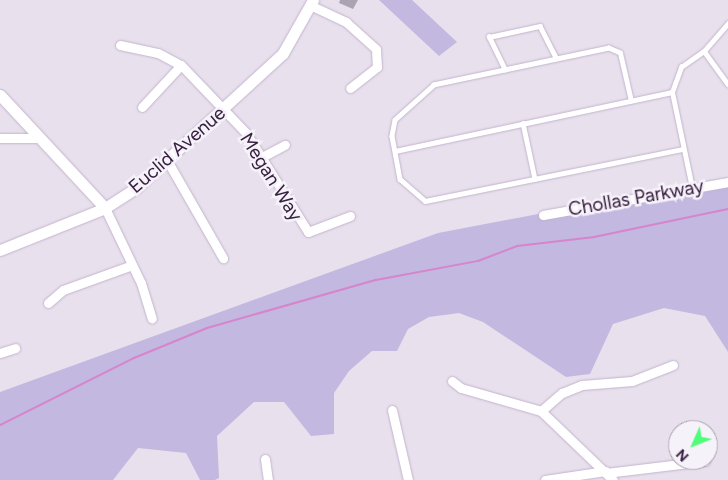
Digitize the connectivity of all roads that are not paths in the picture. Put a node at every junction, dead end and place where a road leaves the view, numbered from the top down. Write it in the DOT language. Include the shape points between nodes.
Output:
graph roads {
  1 [pos="312,3"];
  2 [pos="728,23"];
  3 [pos="120,45"];
  4 [pos="704,51"];
  5 [pos="556,58"];
  6 [pos="181,65"];
  7 [pos="505,70"];
  8 [pos="728,83"];
  9 [pos="350,88"];
  10 [pos="672,92"];
  11 [pos="0,95"];
  12 [pos="631,101"];
  13 [pos="142,107"];
  14 [pos="224,110"];
  15 [pos="524,124"];
  16 [pos="0,138"];
  17 [pos="40,138"];
  18 [pos="285,145"];
  19 [pos="683,149"];
  20 [pos="395,151"];
  21 [pos="262,157"];
  22 [pos="168,162"];
  23 [pos="536,178"];
  24 [pos="728,182"];
  25 [pos="692,188"];
  26 [pos="105,208"];
  27 [pos="543,215"];
  28 [pos="350,216"];
  29 [pos="0,250"];
  30 [pos="223,258"];
  31 [pos="132,265"];
  32 [pos="48,303"];
  33 [pos="152,318"];
  34 [pos="15,348"];
  35 [pos="0,353"];
  36 [pos="673,365"];
  37 [pos="452,381"];
  38 [pos="392,410"];
  39 [pos="541,411"];
  40 [pos="265,459"];
  41 [pos="668,465"];
  42 [pos="606,472"];
  43 [pos="268,480"];
  44 [pos="408,480"];
  45 [pos="545,480"];
  46 [pos="613,480"];
  1 -- 9 [label="street" via="346,22 376,49 377,66"];
  1 -- 14 [label="main road, Euclid Avenue" via="283,54"];
  2 -- 4 [label="lane"];
  3 -- 6 [label="street, Megan Way" via="158,53"];
  4 -- 8 [label="lane"];
  4 -- 10 [label="lane" via="681,67"];
  5 -- 7 [label="lane"];
  5 -- 7 [label="lane" via="540,26 490,37"];
  5 -- 12 [label="lane" via="614,48 620,52"];
  6 -- 13 [label="street"];
  6 -- 14 [label="street, Megan Way"];
  7 -- 20 [label="lane" via="429,88 395,120 392,136"];
  10 -- 12 [label="lane"];
  10 -- 19 [label="lane"];
  11 -- 17 [label="main road"];
  12 -- 15 [label="lane"];
  14 -- 21 [label="street, Megan Way"];
  14 -- 22 [label="main road, Euclid Avenue"];
  15 -- 20 [label="lane"];
  15 -- 23 [label="lane"];
  16 -- 17 [label="street"];
  17 -- 26 [label="main road"];
  18 -- 21 [label="street"];
  19 -- 23 [label="lane"];
  19 -- 25 [label="lane"];
  20 -- 23 [label="lane" via="404,186 424,201"];
  21 -- 28 [label="street, Megan Way" via="308,232"];
  22 -- 26 [label="main road, Euclid Avenue"];
  22 -- 30 [label="street"];
  24 -- 25 [label="street, Chollas Parkway"];
  25 -- 27 [label="street, Chollas Parkway"];
  26 -- 29 [label="main road, Euclid Avenue"];
  26 -- 31 [label="street"];
  31 -- 32 [label="street" via="63,290"];
  31 -- 33 [label="street"];
  34 -- 35 [label="street"];
  36 -- 39 [label="street" via="632,382 582,385 562,393"];
  37 -- 39 [label="street" via="461,388"];
  38 -- 44 [label="street"];
  39 -- 42 [label="street"];
  40 -- 43 [label="street"];
  41 -- 42 [label="street"];
  42 -- 45 [label="street"];
  42 -- 46 [label="street"];
}
